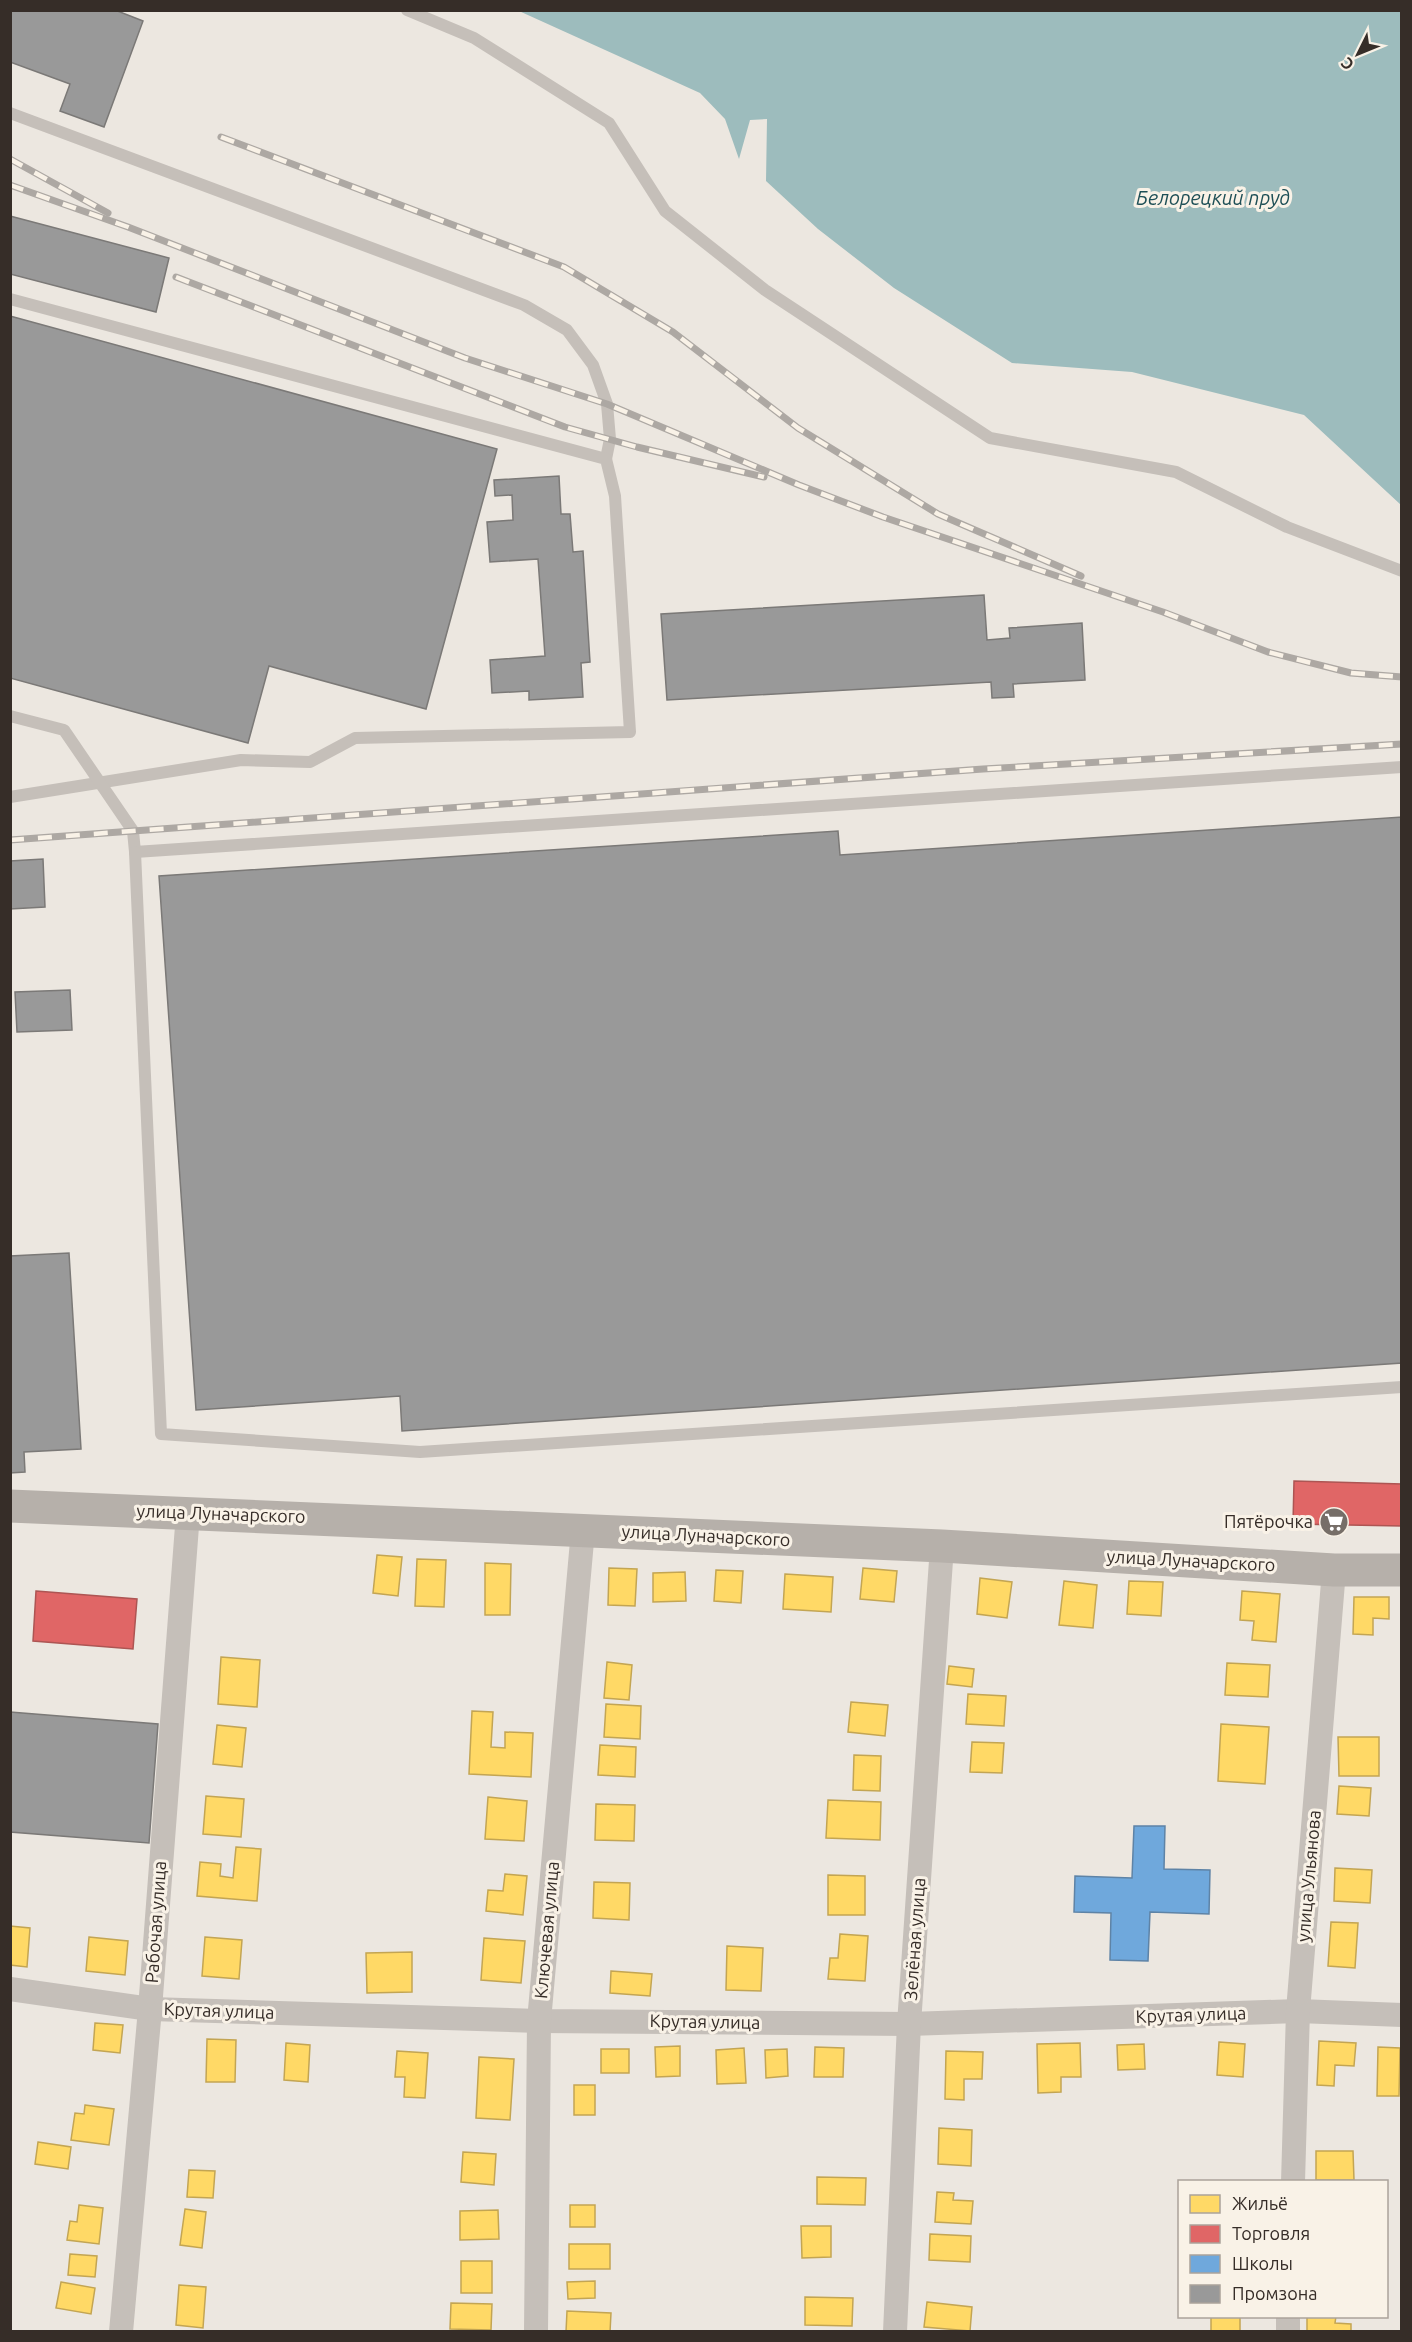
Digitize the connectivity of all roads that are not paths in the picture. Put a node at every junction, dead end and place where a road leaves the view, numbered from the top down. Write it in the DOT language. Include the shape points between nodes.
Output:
graph roads {
  1 [pos="407,10"];
  2 [pos="10,113"];
  3 [pos="10,299"];
  4 [pos="606,459"];
  5 [pos="1401,571"];
  6 [pos="10,716"];
  7 [pos="1401,767"];
  8 [pos="101,783"];
  9 [pos="10,797"];
  10 [pos="135,852"];
  11 [pos="1401,1387"];
  12 [pos="10,1506"];
  13 [pos="188,1513"];
  14 [pos="583,1530"];
  15 [pos="942,1546"];
  16 [pos="1334,1570"];
  17 [pos="1401,1570"];
  18 [pos="10,1989"];
  19 [pos="150,2009"];
  20 [pos="1298,2011"];
  21 [pos="1401,2014"];
  22 [pos="539,2021"];
  23 [pos="909,2024"];
  24 [pos="1293,2180"];
  25 [pos="122,2331"];
  26 [pos="536,2331"];
  27 [pos="895,2331"];
  1 -- 5 [label="lane" via="474,38 609,123 664,211 765,290 990,438 1176,472 1287,527"];
  2 -- 4 [label="lane" via="524,305 567,330 593,365 607,404 610,440"];
  3 -- 4 [label="lane"];
  4 -- 8 [label="lane" via="615,496 630,732 355,738 310,762 242,760"];
  6 -- 8 [label="lane" via="64,730"];
  7 -- 10 [label="lane"];
  8 -- 9 [label="lane"];
  8 -- 10 [label="lane" via="133,831"];
  10 -- 11 [label="lane" via="161,1434 420,1452"];
  12 -- 13 [label="street, улица Луначарского"];
  13 -- 14 [label="street, улица Луначарского"];
  13 -- 19 [label="street, Рабочая улица"];
  14 -- 15 [label="street, улица Луначарского"];
  14 -- 22 [label="street, Ключевая улица"];
  15 -- 16 [label="street, улица Луначарского"];
  15 -- 23 [label="street, Зелёная улица"];
  16 -- 17 [label="street, улица Луначарского"];
  16 -- 20 [label="street, улица Ульянова"];
  18 -- 19 [label="street, Крутая улица"];
  19 -- 22 [label="street, Крутая улица"];
  19 -- 25 [label="street, Рабочая улица"];
  20 -- 21 [label="street, Крутая улица"];
  20 -- 23 [label="street, Крутая улица"];
  20 -- 24 [label="street, улица Ульянова"];
  22 -- 23 [label="street, Крутая улица"];
  22 -- 26 [label="street, Ключевая улица"];
  23 -- 27 [label="street, Зелёная улица"];
}
